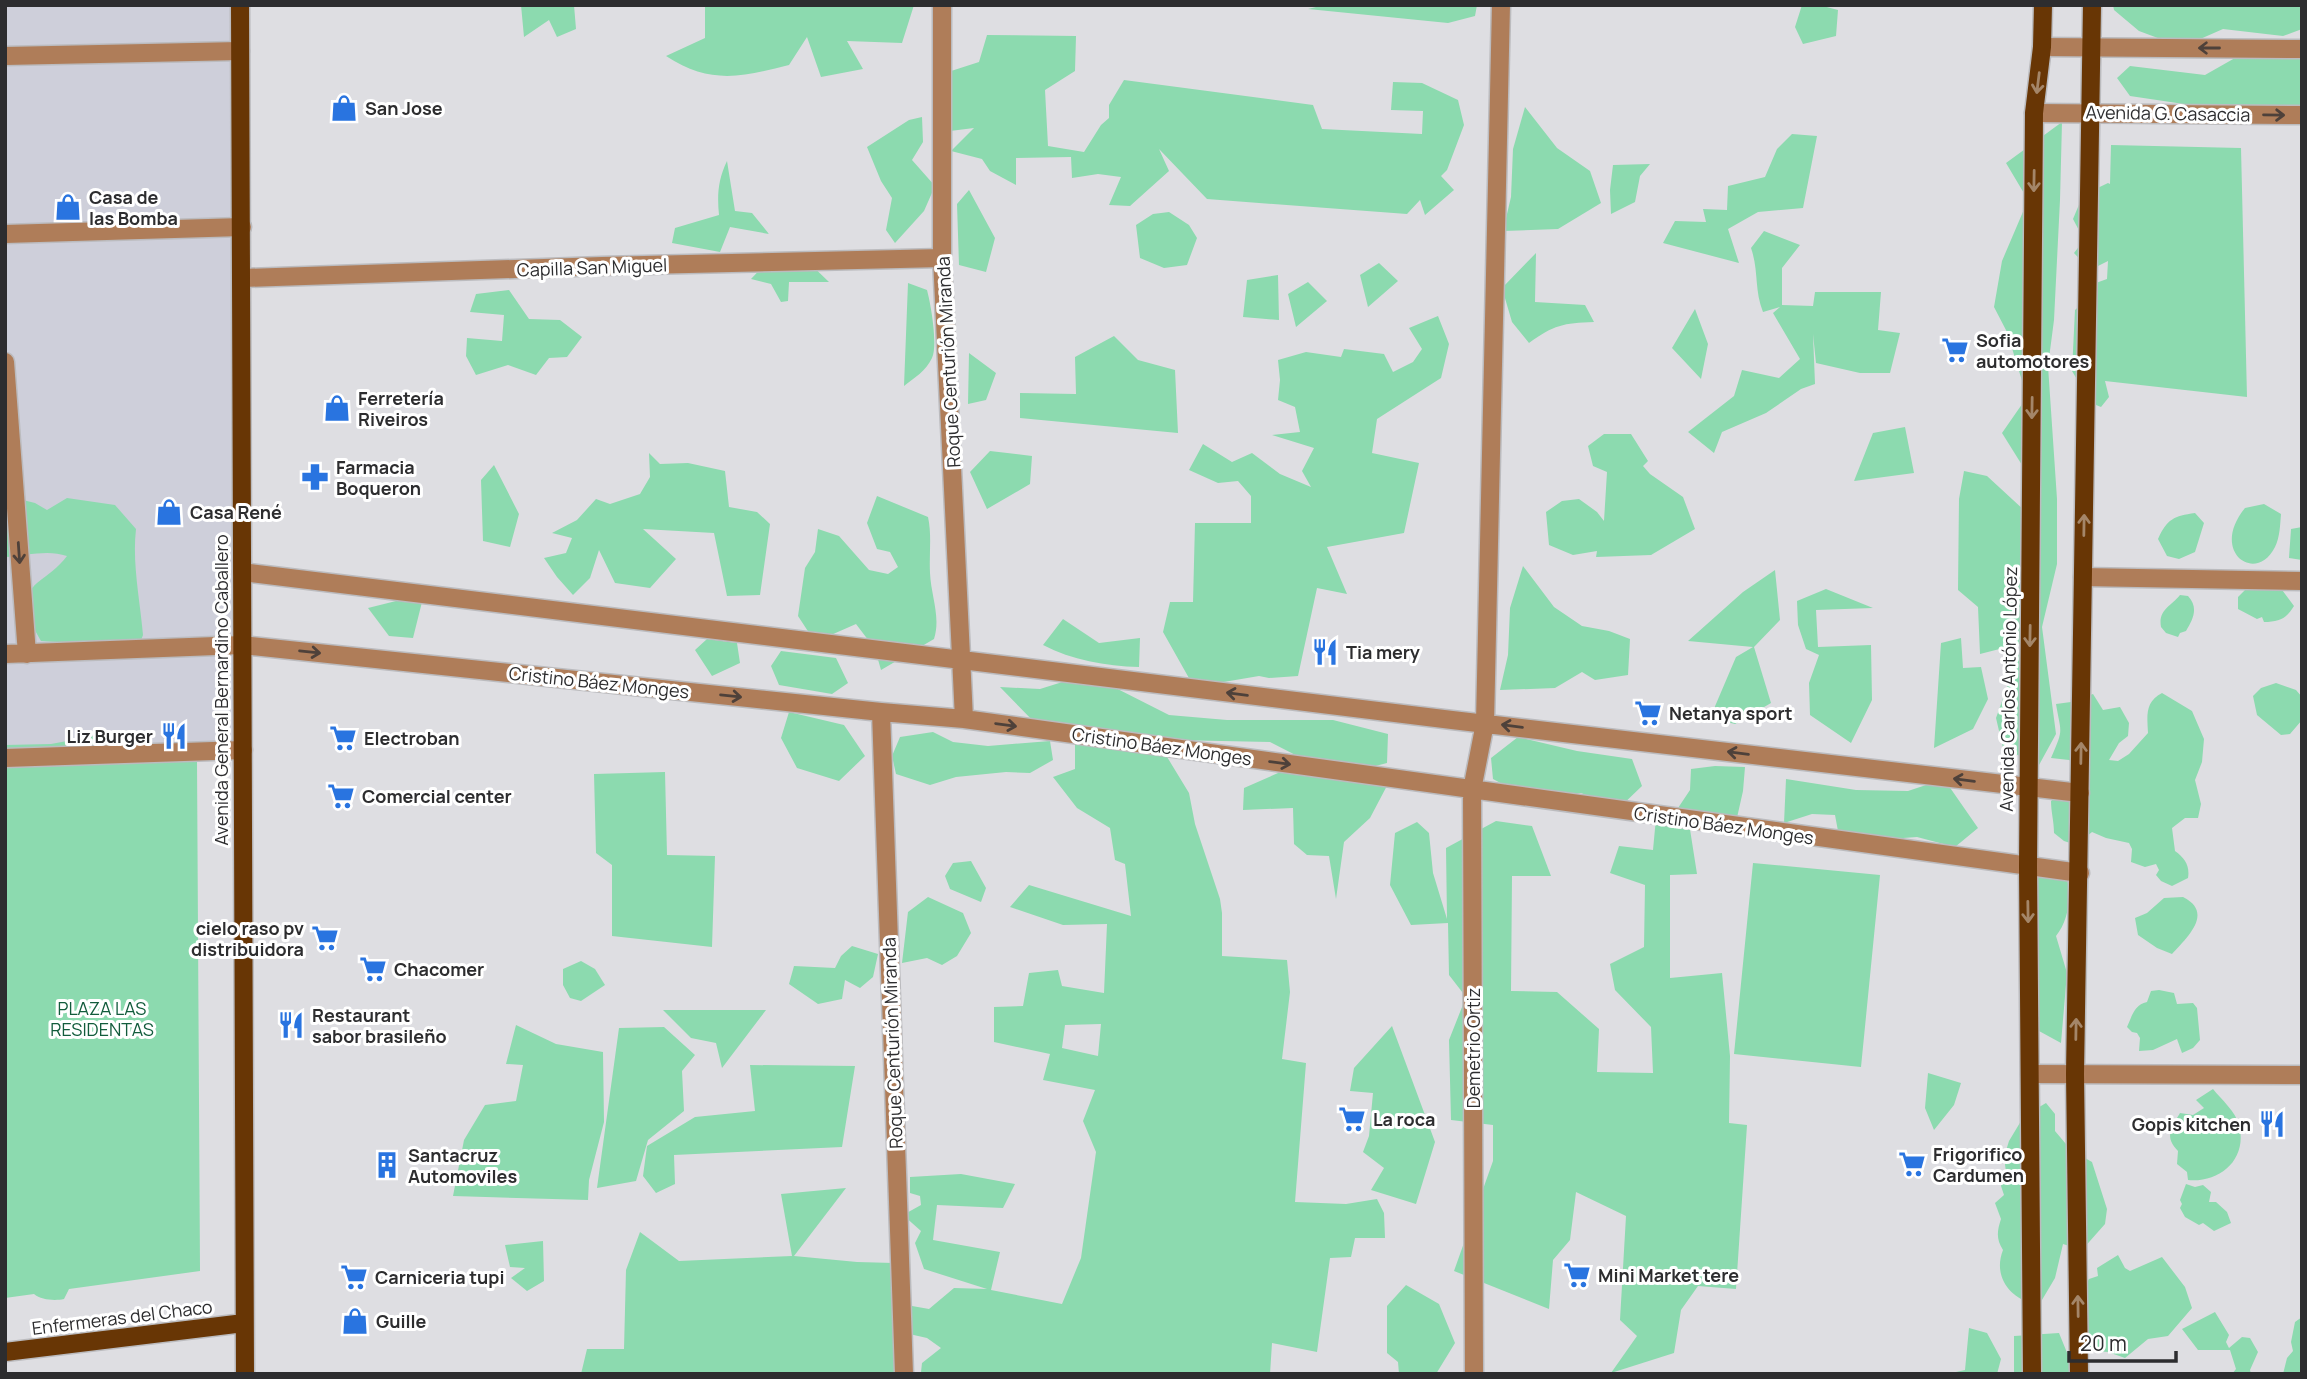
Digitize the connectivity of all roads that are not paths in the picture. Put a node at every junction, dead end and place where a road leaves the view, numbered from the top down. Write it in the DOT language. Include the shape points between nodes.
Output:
graph roads {
  1 [pos="240,5"];
  2 [pos="942,5"];
  3 [pos="1501,5"];
  4 [pos="2043,5"];
  5 [pos="2092,5"];
  6 [pos="2042,47"];
  7 [pos="2092,48"];
  8 [pos="2302,49"];
  9 [pos="240,51"];
  10 [pos="5,56"];
  11 [pos="2091,112"];
  12 [pos="2035,113"];
  13 [pos="2302,115"];
  14 [pos="242,227"];
  15 [pos="5,234"];
  16 [pos="942,258"];
  17 [pos="243,278"];
  18 [pos="5,362"];
  19 [pos="242,572"];
  20 [pos="2083,577"];
  21 [pos="2302,581"];
  22 [pos="242,645"];
  23 [pos="5,654"];
  24 [pos="27,654"];
  25 [pos="962,659"];
  26 [pos="881,712"];
  27 [pos="964,719"];
  28 [pos="1485,723"];
  29 [pos="243,750"];
  30 [pos="5,758"];
  31 [pos="2028,788"];
  32 [pos="1472,790"];
  33 [pos="2080,793"];
  34 [pos="2028,867"];
  35 [pos="2080,873"];
  36 [pos="2030,1074"];
  37 [pos="2076,1074"];
  38 [pos="2302,1075"];
  39 [pos="244,1323"];
  40 [pos="5,1352"];
  41 [pos="245,1374"];
  42 [pos="904,1374"];
  43 [pos="1474,1374"];
  44 [pos="2032,1374"];
  45 [pos="2079,1374"];
  1 -- 9 [label="main road, Avenida General Bernardino Caballero"];
  2 -- 16 [label="street, Roque Centurión Miranda"];
  3 -- 28 [label="street, Demetrio Ortiz"];
  4 -- 6 [label="main road, Avenida Carlos António López"];
  5 -- 7 [label="main road"];
  6 -- 7 [label="street"];
  6 -- 12 [label="main road, Avenida Carlos António López, one-way"];
  8 -- 7 [label="street, one-way"];
  7 -- 11 [label="main road"];
  9 -- 10 [label="street"];
  9 -- 14 [label="main road, Avenida General Bernardino Caballero"];
  11 -- 12 [label="street, Avenida G. Casaccia"];
  11 -- 13 [label="street, Avenida G. Casaccia, one-way"];
  20 -- 11 [label="main road, one-way"];
  12 -- 31 [label="main road, Avenida Carlos António López, one-way"];
  14 -- 15 [label="street"];
  14 -- 17 [label="main road, Avenida General Bernardino Caballero"];
  16 -- 17 [label="street, Capilla San Miguel"];
  16 -- 25 [label="street, Roque Centurión Miranda"];
  17 -- 19 [label="main road, Avenida General Bernardino Caballero"];
  18 -- 24 [label="street, one-way"];
  19 -- 22 [label="main road, Avenida General Bernardino Caballero"];
  19 -- 25 [label="street"];
  20 -- 21 [label="street"];
  33 -- 20 [label="main road, one-way"];
  22 -- 24 [label="street, Cristino Báez Monges"];
  22 -- 26 [label="street, Cristino Báez Monges, one-way"];
  22 -- 29 [label="main road, Avenida General Bernardino Caballero"];
  23 -- 24 [label="street, Cristino Báez Monges"];
  25 -- 27 [label="street, Roque Centurión Miranda"];
  28 -- 25 [label="street, one-way"];
  26 -- 27 [label="street, Cristino Báez Monges"];
  26 -- 42 [label="street, Roque Centurión Miranda"];
  27 -- 32 [label="street, Cristino Báez Monges, one-way"];
  31 -- 28 [label="street, one-way"];
  28 -- 32 [label="street, Demetrio Ortiz"];
  29 -- 30 [label="street"];
  29 -- 39 [label="main road, Avenida General Bernardino Caballero"];
  31 -- 33 [label="street"];
  31 -- 34 [label="main road, Avenida Carlos António López"];
  32 -- 34 [label="street, Cristino Báez Monges"];
  32 -- 43 [label="street, Demetrio Ortiz"];
  33 -- 35 [label="main road"];
  34 -- 35 [label="street, Cristino Báez Monges"];
  34 -- 36 [label="main road, Avenida Carlos António López, one-way"];
  37 -- 35 [label="main road, one-way"];
  36 -- 37 [label="street"];
  36 -- 44 [label="main road, Avenida Carlos António López"];
  37 -- 38 [label="street"];
  45 -- 37 [label="main road, one-way"];
  39 -- 40 [label="main road, Enfermeras del Chaco"];
  39 -- 41 [label="main road, Avenida General Bernardino Caballero"];
}
